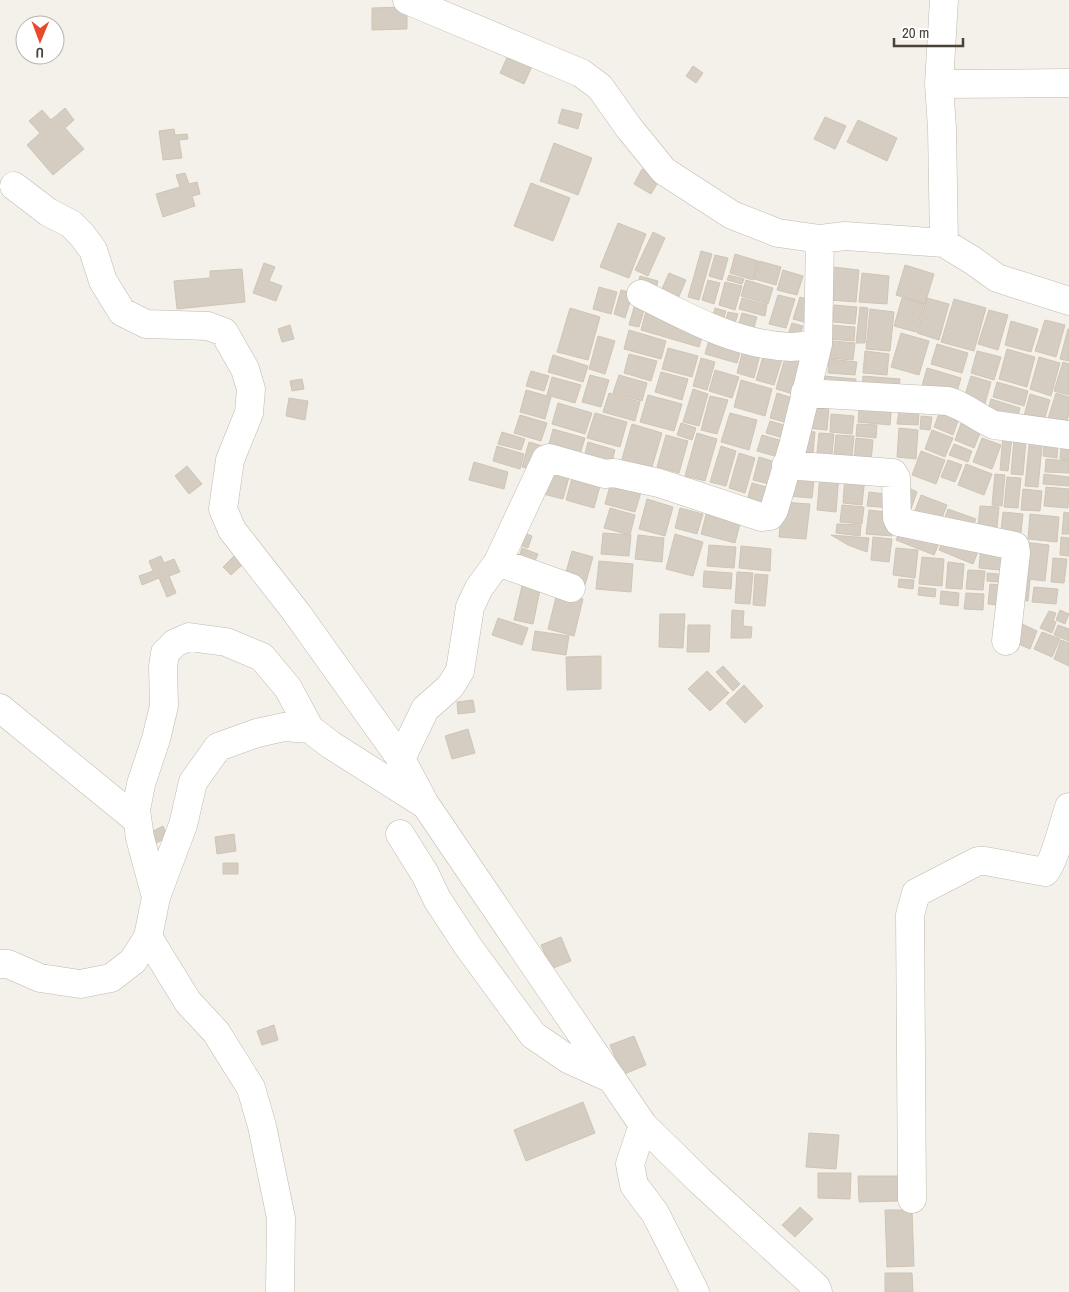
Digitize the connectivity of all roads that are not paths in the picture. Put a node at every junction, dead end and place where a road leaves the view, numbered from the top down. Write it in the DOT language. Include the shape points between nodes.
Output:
graph roads {
  1 [pos="407,0"];
  2 [pos="944,0"];
  3 [pos="1069,83"];
  4 [pos="939,84"];
  5 [pos="14,186"];
  6 [pos="820,239"];
  7 [pos="944,243"];
  8 [pos="641,294"];
  9 [pos="1069,301"];
  10 [pos="818,344"];
  11 [pos="805,393"];
  12 [pos="1069,435"];
  13 [pos="786,465"];
  14 [pos="498,562"];
  15 [pos="571,588"];
  16 [pos="1006,641"];
  17 [pos="0,708"];
  18 [pos="310,729"];
  19 [pos="400,759"];
  20 [pos="425,804"];
  21 [pos="1069,807"];
  22 [pos="137,820"];
  23 [pos="400,834"];
  24 [pos="156,897"];
  25 [pos="148,937"];
  26 [pos="0,964"];
  27 [pos="612,1079"];
  28 [pos="643,1125"];
  29 [pos="912,1199"];
  30 [pos="280,1292"];
  31 [pos="695,1292"];
  32 [pos="818,1292"];
  1 -- 6 [label="street" via="581,73 600,87 664,171 732,215 778,232"];
  2 -- 4 [label="street"];
  3 -- 4 [label="street"];
  4 -- 7 [label="street"];
  5 -- 19 [label="street" via="82,235 92,250 103,281 122,312 146,324 208,326 224,332 246,369 251,389 249,413 230,460 223,509 232,530 296,612"];
  6 -- 7 [label="street" via="845,236"];
  6 -- 10 [label="street"];
  7 -- 9 [label="street" via="997,278"];
  8 -- 10 [label="street" via="739,339 793,347"];
  10 -- 11 [label="street"];
  11 -- 12 [label="street" via="948,401 994,425"];
  11 -- 13 [label="street"];
  13 -- 14 [label="street" via="774,510 770,516 761,517 659,483 546,459"];
  13 -- 16 [label="street" via="893,473 899,522 1015,546"];
  14 -- 15 [label="street"];
  14 -- 19 [label="street" via="470,607 460,671 450,687 425,709"];
  17 -- 22 [label="street"];
  18 -- 20 [label="street"];
  18 -- 22 [label="street" via="288,688 262,657 226,642 189,637 175,643 165,653 164,706 141,784"];
  18 -- 24 [label="street" via="284,727 256,732 218,747 192,782 183,825"];
  19 -- 20 [label="street"];
  20 -- 27 [label="street"];
  21 -- 29 [label="street" via="1045,872 978,861 916,893 912,902"];
  22 -- 24 [label="street"];
  23 -- 27 [label="street" via="467,945 533,1034 568,1059"];
  24 -- 25 [label="street"];
  25 -- 26 [label="street" via="133,961 111,978 80,984 40,978 8,964"];
  25 -- 30 [label="street" via="188,1002 216,1032 251,1088 281,1218"];
  27 -- 28 [label="street"];
  28 -- 31 [label="street" via="630,1164 634,1185 655,1213"];
  28 -- 32 [label="street"];
}
